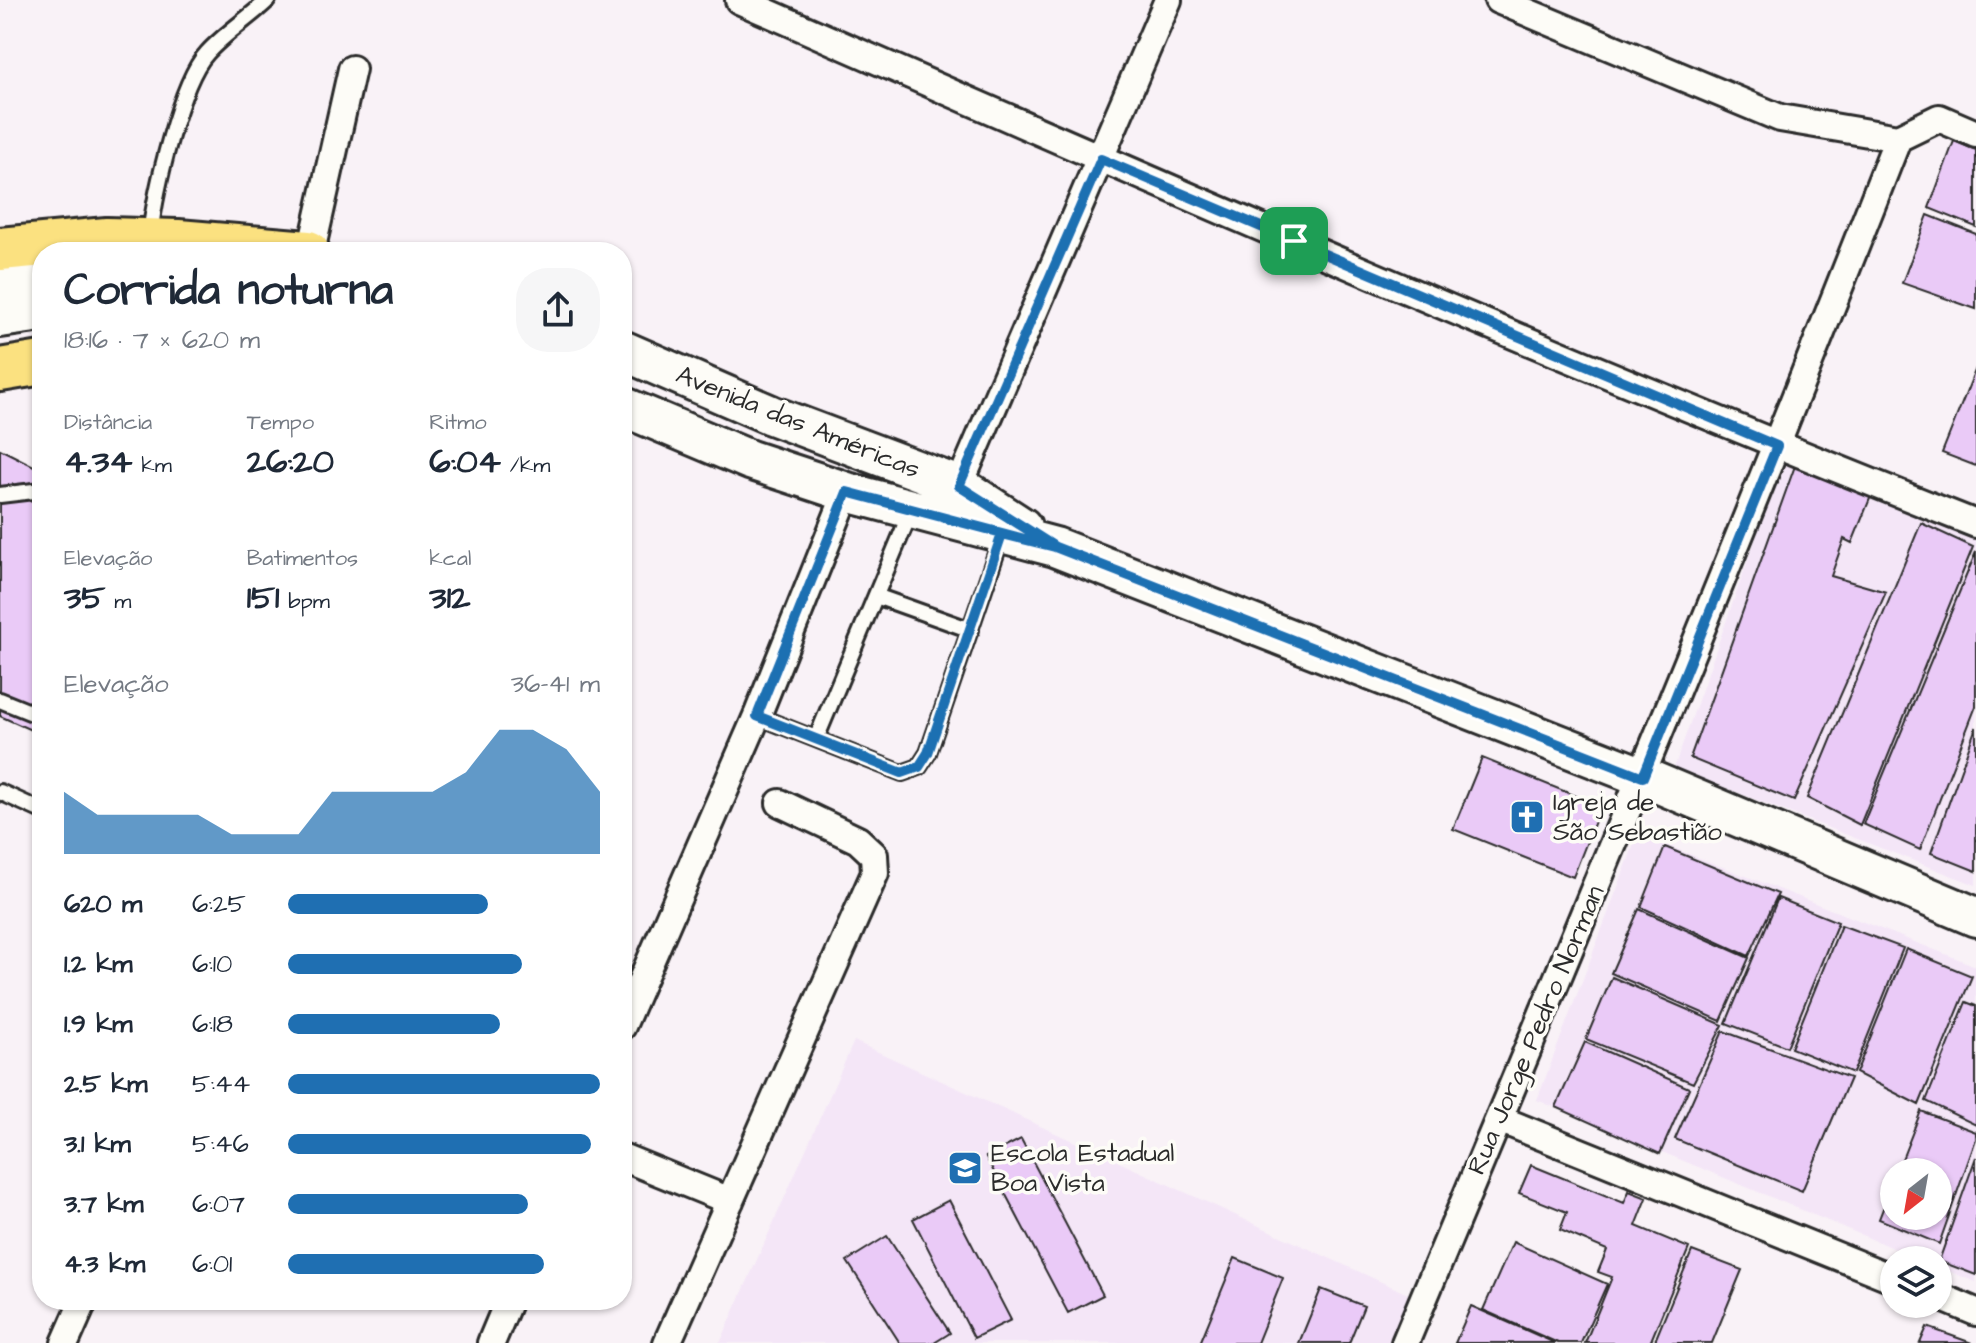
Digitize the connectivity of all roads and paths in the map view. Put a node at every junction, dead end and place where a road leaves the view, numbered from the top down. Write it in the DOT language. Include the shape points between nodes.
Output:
graph roads {
  1 [pos="268,0"];
  2 [pos="739,0"];
  3 [pos="1168,0"];
  4 [pos="1498,0"];
  5 [pos="352,69"];
  6 [pos="1976,134"];
  7 [pos="1898,138"];
  8 [pos="1101,159"];
  9 [pos="150,240"];
  10 [pos="75,242"];
  11 [pos="176,242"];
  12 [pos="311,242"];
  13 [pos="32,246"];
  14 [pos="0,249"];
  15 [pos="32,276"];
  16 [pos="0,280"];
  17 [pos="32,313"];
  18 [pos="0,318"];
  19 [pos="632,354"];
  20 [pos="32,365"];
  21 [pos="0,370"];
  22 [pos="632,410"];
  23 [pos="1777,446"];
  24 [pos="959,486"];
  25 [pos="32,491"];
  26 [pos="847,492"];
  27 [pos="0,495"];
  28 [pos="912,509"];
  29 [pos="1976,524"];
  30 [pos="1002,534"];
  31 [pos="1055,547"];
  32 [pos="876,596"];
  33 [pos="971,630"];
  34 [pos="0,700"];
  35 [pos="32,713"];
  36 [pos="757,716"];
  37 [pos="816,739"];
  38 [pos="1643,777"];
  39 [pos="0,792"];
  40 [pos="780,803"];
  41 [pos="32,806"];
  42 [pos="1976,917"];
  43 [pos="632,1003"];
  44 [pos="1499,1119"];
  45 [pos="632,1161"];
  46 [pos="730,1201"];
  47 [pos="1880,1273"];
  48 [pos="1952,1302"];
  49 [pos="80,1310"];
  50 [pos="505,1310"];
  51 [pos="1976,1312"];
  52 [pos="65,1343"];
  53 [pos="491,1343"];
  54 [pos="667,1343"];
  55 [pos="1405,1343"];
  1 -- 9 [label="lane" via="205,55 188,82 154,204"];
  2 -- 8 [label="street"];
  3 -- 8 [label="street"];
  4 -- 7 [label="street" via="1780,118"];
  5 -- 12 [label="street"];
  6 -- 7 [label="street" via="1939,118"];
  7 -- 23 [label="street, Rua Jorge Pedro Norman"];
  8 -- 23 [label="street"];
  8 -- 24 [label="street"];
  9 -- 10 [label="main road"];
  9 -- 11 [label="main road"];
  13 -- 14 [label="main road"];
  15 -- 16 [label="main road"];
  17 -- 18 [label="main road"];
  19 -- 24 [label="main road, Avenida das Américas" via="771,415"];
  20 -- 21 [label="main road"];
  22 -- 26 [label="main road, Avenida das Américas" via="750,460"];
  23 -- 29 [label="street"];
  23 -- 38 [label="street, Rua Jorge Pedro Norman"];
  24 -- 31 [label="main road, Avenida das Américas"];
  25 -- 27 [label="lane"];
  26 -- 28 [label="main road, Avenida das Américas"];
  26 -- 36 [label="street"];
  28 -- 30 [label="main road, Avenida das Américas"];
  28 -- 32 [label="lane"];
  30 -- 31 [label="main road, Avenida das Américas"];
  30 -- 33 [label="lane"];
  31 -- 38 [label="main road, Avenida das Américas"];
  32 -- 33 [label="lane"];
  32 -- 37 [label="lane"];
  33 -- 37 [label="lane" via="919,767 902,773"];
  34 -- 35 [label="lane"];
  36 -- 37 [label="lane"];
  36 -- 43 [label="street"];
  38 -- 42 [label="main road, Avenida das Américas"];
  38 -- 44 [label="street, Rua Jorge Pedro Norman"];
  39 -- 41 [label="lane"];
  40 -- 46 [label="street" via="858,840 874,855 875,873"];
  44 -- 47 [label="street"];
  44 -- 55 [label="street, Rua Jorge Pedro Norman"];
  45 -- 46 [label="street"];
  46 -- 54 [label="street"];
  48 -- 51 [label="street"];
  49 -- 52 [label="street"];
  50 -- 53 [label="street"];
}
